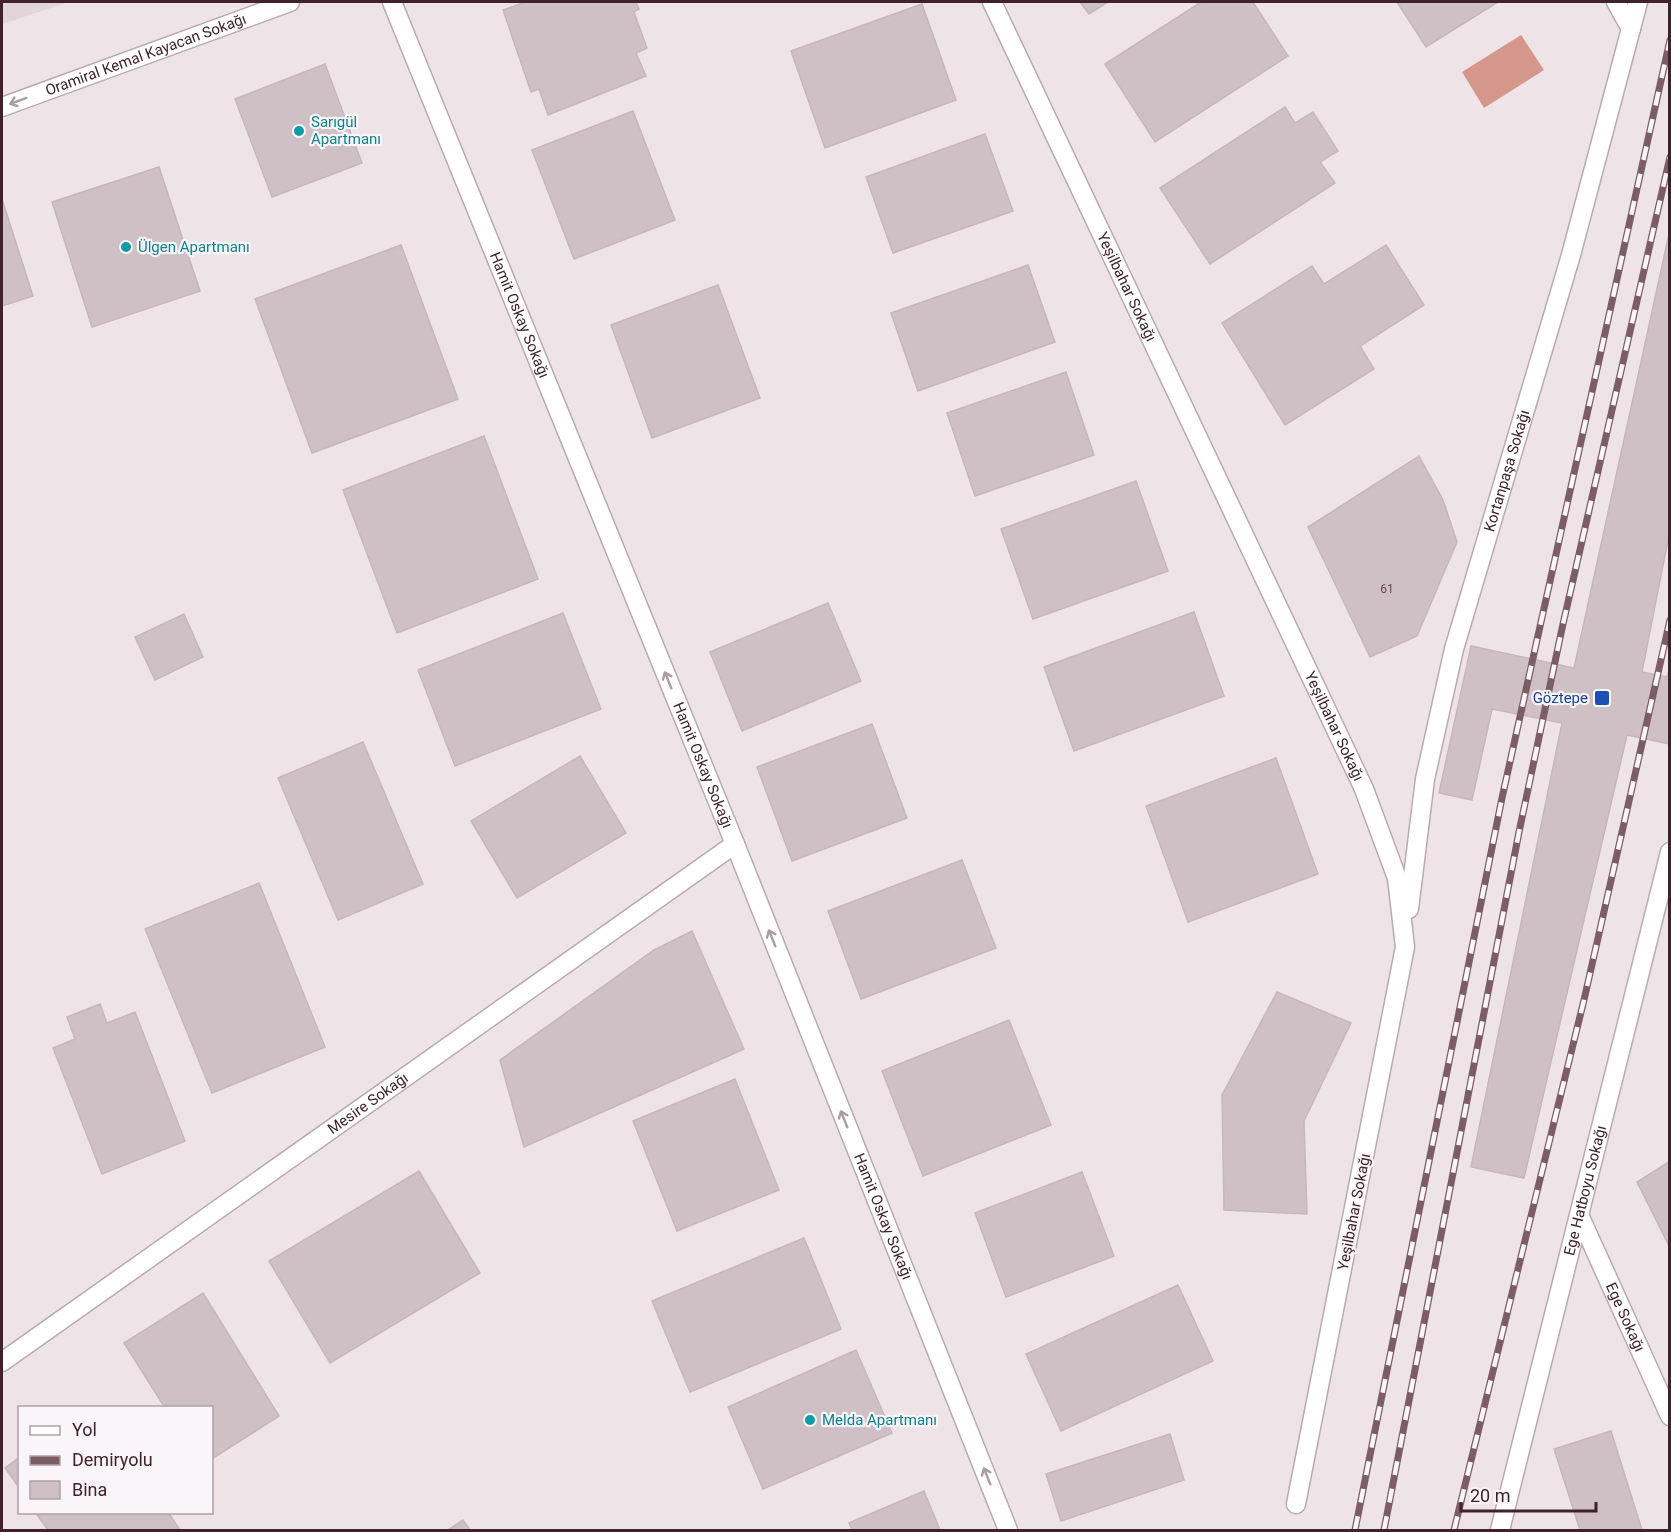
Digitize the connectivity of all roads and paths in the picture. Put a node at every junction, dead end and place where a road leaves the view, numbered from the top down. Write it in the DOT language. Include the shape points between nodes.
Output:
graph roads {
  1 [pos="290,2"];
  2 [pos="392,2"];
  3 [pos="992,2"];
  4 [pos="1616,2"];
  5 [pos="1638,2"];
  6 [pos="1631,29"];
  7 [pos="2,107"];
  8 [pos="735,844"];
  9 [pos="1670,852"];
  10 [pos="1405,947"];
  11 [pos="1580,1217"];
  12 [pos="2,1362"];
  13 [pos="1670,1416"];
  14 [pos="1296,1504"];
  15 [pos="1008,1530"];
  16 [pos="1500,1530"];
  1 -- 7 [label="street, Oramiral Kemal Kayacan Sokağı, one-way"];
  8 -- 2 [label="street, Hamit Oskay Sokağı, one-way"];
  3 -- 10 [label="street, Yeşilbahar Sokağı" via="1364,789 1397,878"];
  4 -- 6 [label="street"];
  5 -- 6 [label="street, Kortanpaşa Sokağı"];
  6 -- 10 [label="street, Kortanpaşa Sokağı" via="1568,267 1443,693 1420,811"];
  8 -- 12 [label="street, Mesire Sokağı"];
  15 -- 8 [label="street, Hamit Oskay Sokağı, one-way"];
  9 -- 11 [label="street, Ege Hatboyu Sokağı"];
  10 -- 14 [label="street, Yeşilbahar Sokağı"];
  11 -- 13 [label="street, Ege Sokağı"];
  11 -- 16 [label="street, Ege Hatboyu Sokağı"];
}
